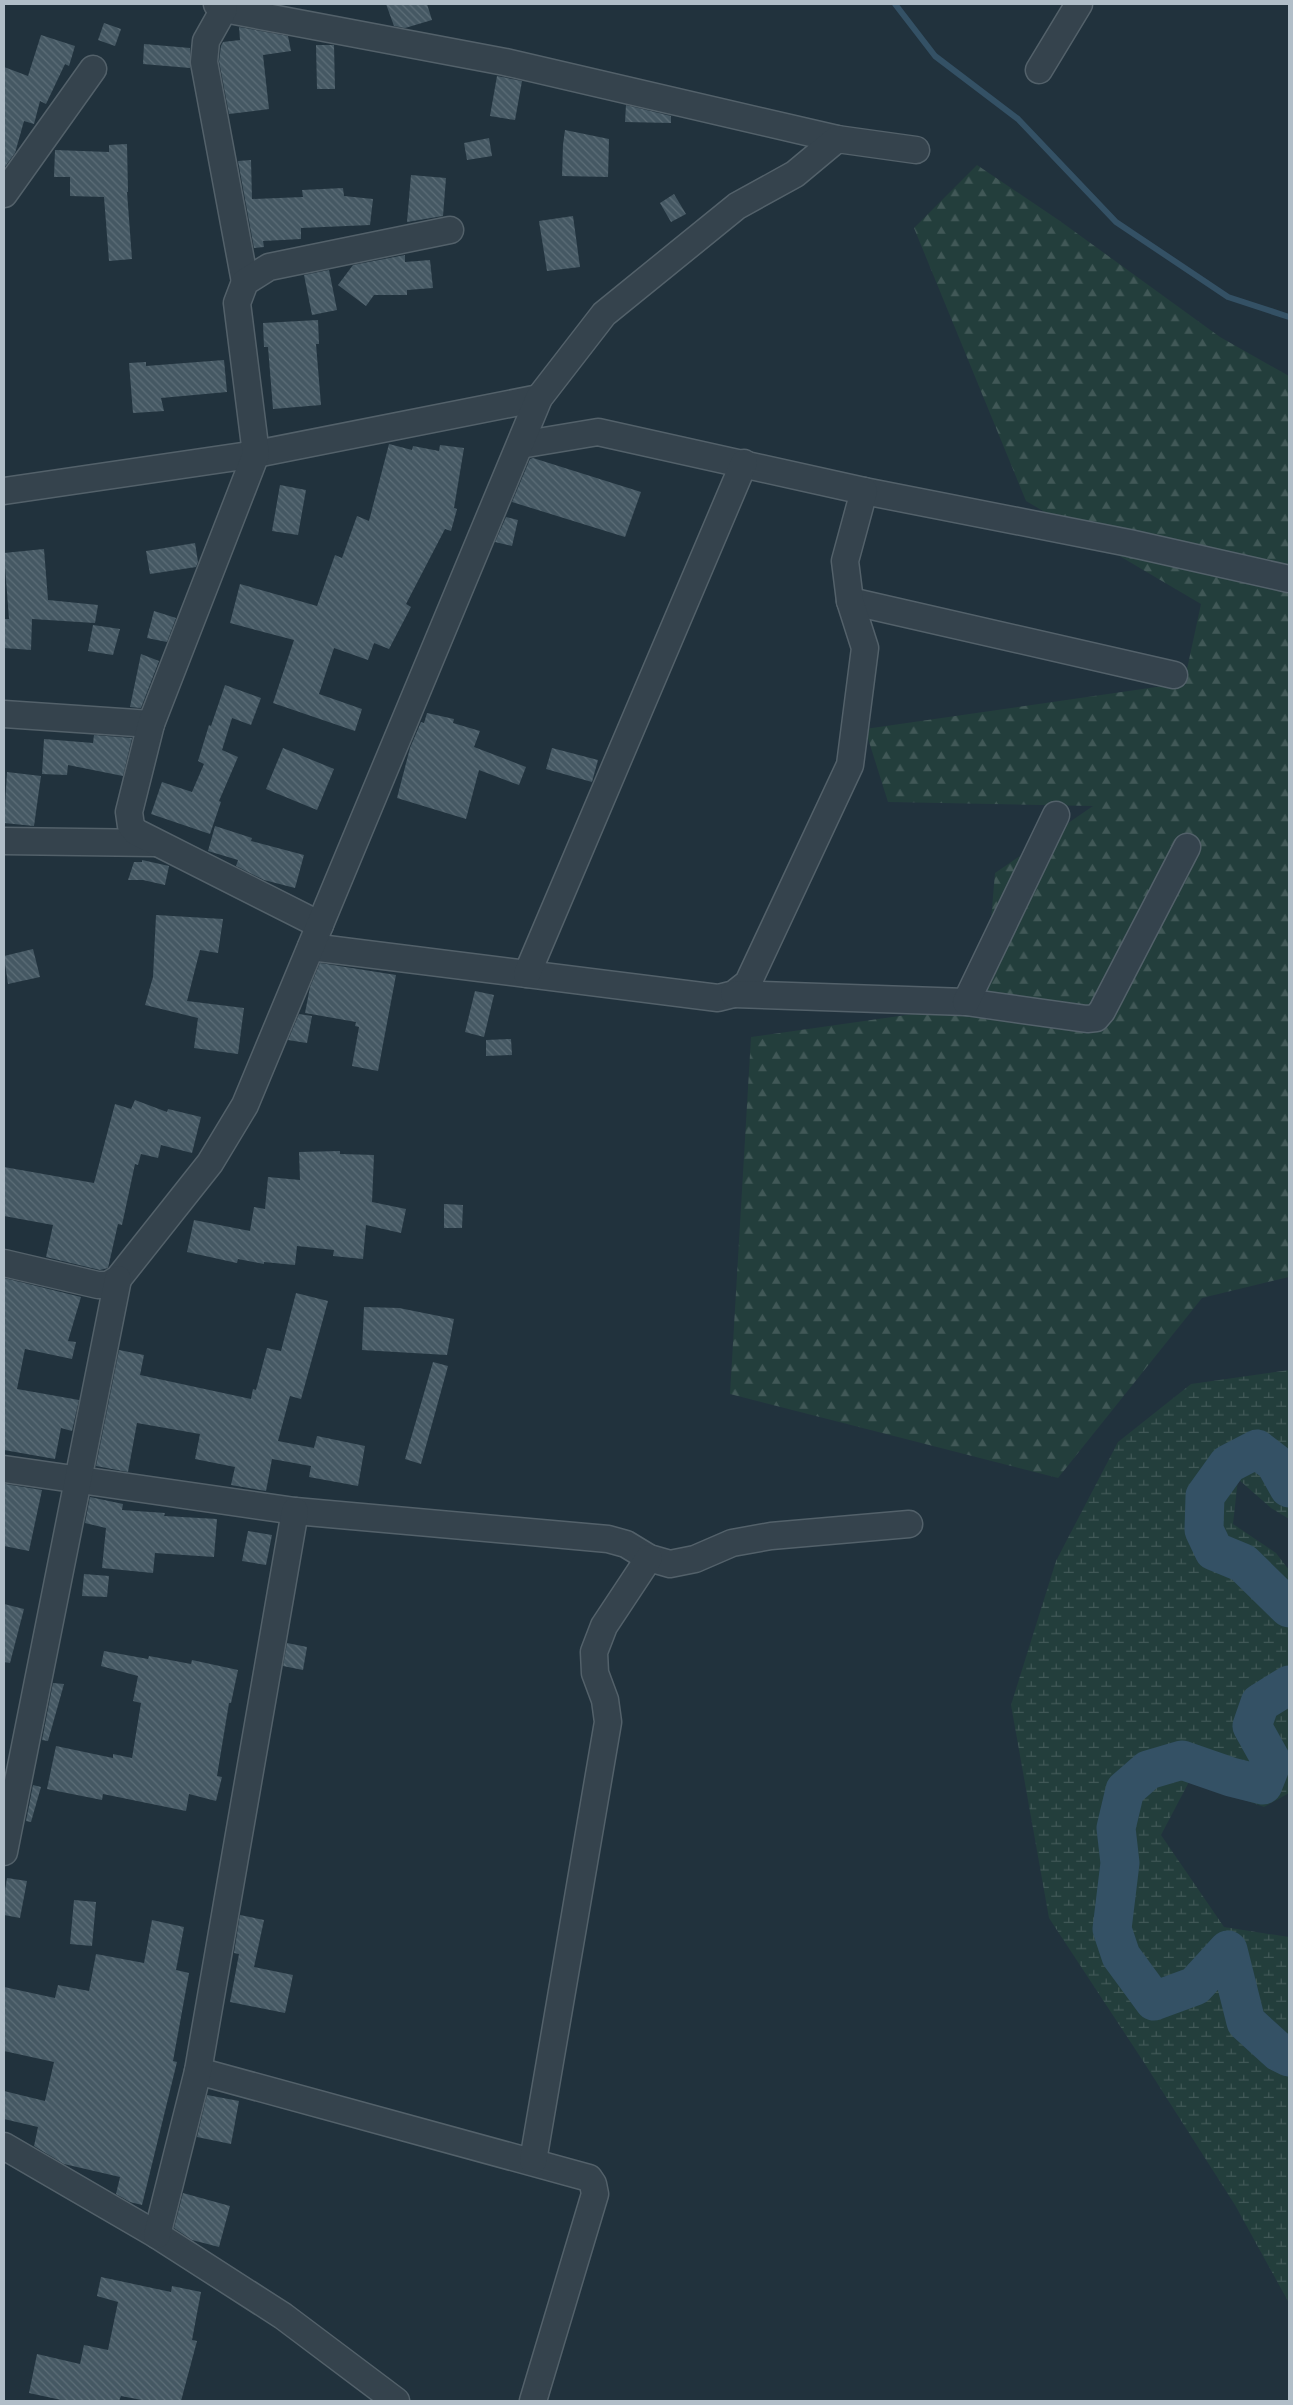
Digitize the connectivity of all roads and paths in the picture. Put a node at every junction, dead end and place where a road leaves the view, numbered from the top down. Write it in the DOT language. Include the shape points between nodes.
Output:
graph roads {
  1 [pos="1079,4"];
  2 [pos="221,6"];
  3 [pos="93,69"];
  4 [pos="1039,70"];
  5 [pos="837,139"];
  6 [pos="916,150"];
  7 [pos="4,194"];
  8 [pos="450,230"];
  9 [pos="245,282"];
  10 [pos="539,398"];
  11 [pos="520,445"];
  12 [pos="256,454"];
  13 [pos="744,463"];
  14 [pos="4,491"];
  15 [pos="864,491"];
  16 [pos="1289,579"];
  17 [pos="850,601"];
  18 [pos="1174,674"];
  19 [pos="4,714"];
  20 [pos="151,724"];
  21 [pos="1056,815"];
  22 [pos="4,841"];
  23 [pos="158,843"];
  24 [pos="1187,847"];
  25 [pos="316,936"];
  26 [pos="527,974"];
  27 [pos="734,994"];
  28 [pos="966,1002"];
  29 [pos="4,1263"];
  30 [pos="118,1279"];
  31 [pos="4,1469"];
  32 [pos="78,1481"];
  33 [pos="294,1511"];
  34 [pos="909,1524"];
  35 [pos="649,1558"];
  36 [pos="4,1852"];
  37 [pos="198,2071"];
  38 [pos="4,2146"];
  39 [pos="533,2161"];
  40 [pos="157,2235"];
  41 [pos="396,2401"];
  42 [pos="533,2401"];
  1 -- 4 [label="street"];
  2 -- 5 [label="street" via="505,62"];
  2 -- 9 [label="street" via="206,41 204,62"];
  3 -- 7 [label="street"];
  5 -- 6 [label="street"];
  5 -- 10 [label="street" via="795,174 737,206 604,314"];
  8 -- 9 [label="street" via="269,267"];
  9 -- 12 [label="street" via="237,303"];
  10 -- 11 [label="street"];
  10 -- 12 [label="street"];
  11 -- 13 [label="street" via="598,432"];
  11 -- 25 [label="street"];
  12 -- 14 [label="street"];
  12 -- 20 [label="street"];
  13 -- 15 [label="street"];
  13 -- 26 [label="street"];
  15 -- 16 [label="street" via="1129,543"];
  15 -- 17 [label="street" via="845,562"];
  17 -- 18 [label="street"];
  17 -- 27 [label="street" via="865,648 850,765 748,983"];
  19 -- 20 [label="street"];
  20 -- 23 [label="street" via="129,812 131,826 136,832"];
  21 -- 28 [label="street"];
  22 -- 23 [label="street"];
  23 -- 25 [label="street"];
  24 -- 28 [label="street" via="1096,1018"];
  25 -- 26 [label="street"];
  25 -- 30 [label="street" via="245,1105 210,1163"];
  26 -- 27 [label="street" via="718,998"];
  27 -- 28 [label="street"];
  29 -- 30 [label="street" via="98,1285 108,1285"];
  30 -- 32 [label="street"];
  31 -- 32 [label="street"];
  32 -- 33 [label="street"];
  32 -- 36 [label="street"];
  33 -- 35 [label="street" via="608,1539 626,1544"];
  33 -- 37 [label="street"];
  34 -- 35 [label="street" via="771,1536 732,1543 695,1559 670,1564"];
  35 -- 39 [label="street" via="604,1626 594,1652 608,1722"];
  37 -- 39 [label="street"];
  37 -- 40 [label="street"];
  38 -- 40 [label="street"];
  39 -- 42 [label="street" via="589,2178 595,2194"];
  40 -- 41 [label="street" via="283,2316"];
}
